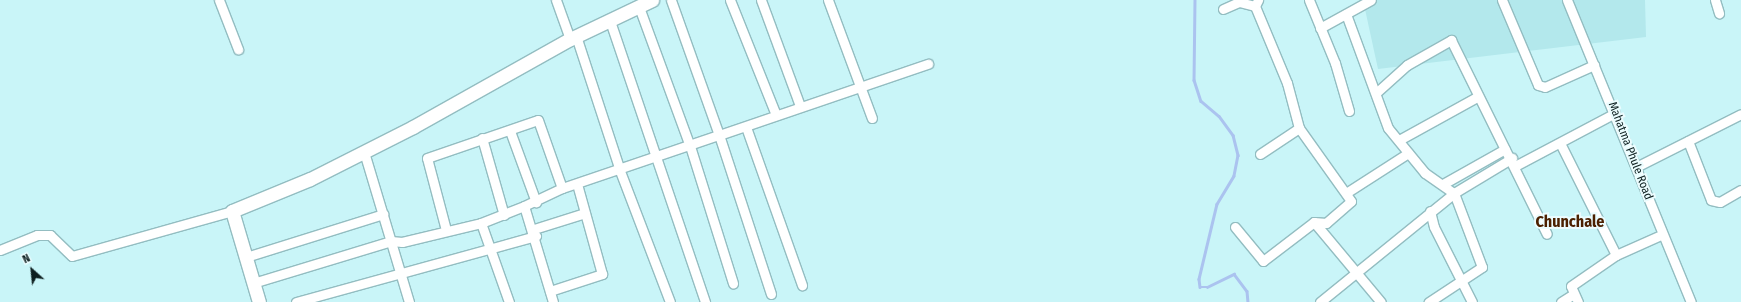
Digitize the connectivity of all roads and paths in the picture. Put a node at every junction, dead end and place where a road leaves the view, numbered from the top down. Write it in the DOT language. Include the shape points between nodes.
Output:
graph roads {
  1 [pos="219,0"];
  2 [pos="556,0"];
  3 [pos="652,0"];
  4 [pos="671,0"];
  5 [pos="730,0"];
  6 [pos="762,0"];
  7 [pos="828,0"];
  8 [pos="1309,0"];
  9 [pos="1371,0"];
  10 [pos="1502,0"];
  11 [pos="1567,0"];
  12 [pos="1715,0"];
  13 [pos="1256,3"];
  14 [pos="639,7"];
  15 [pos="1223,9"];
  16 [pos="1719,13"];
  17 [pos="1346,14"];
  18 [pos="610,21"];
  19 [pos="1320,28"];
  20 [pos="573,38"];
  21 [pos="238,49"];
  22 [pos="928,64"];
  23 [pos="1594,65"];
  24 [pos="860,85"];
  25 [pos="1377,92"];
  26 [pos="1477,97"];
  27 [pos="800,106"];
  28 [pos="1349,111"];
  29 [pos="1615,113"];
  30 [pos="1741,114"];
  31 [pos="776,115"];
  32 [pos="872,118"];
  33 [pos="746,127"];
  34 [pos="1299,128"];
  35 [pos="510,132"];
  36 [pos="719,135"];
  37 [pos="482,138"];
  38 [pos="1399,140"];
  39 [pos="1688,141"];
  40 [pos="1561,145"];
  41 [pos="690,146"];
  42 [pos="1505,149"];
  43 [pos="364,152"];
  44 [pos="1260,154"];
  45 [pos="1408,154"];
  46 [pos="657,158"];
  47 [pos="1514,162"];
  48 [pos="1638,166"];
  49 [pos="620,171"];
  50 [pos="577,184"];
  51 [pos="1443,184"];
  52 [pos="562,188"];
  53 [pos="1741,190"];
  54 [pos="1346,193"];
  55 [pos="1454,193"];
  56 [pos="536,202"];
  57 [pos="524,206"];
  58 [pos="232,211"];
  59 [pos="1430,211"];
  60 [pos="585,212"];
  61 [pos="383,214"];
  62 [pos="504,215"];
  63 [pos="1314,222"];
  64 [pos="481,223"];
  65 [pos="1235,228"];
  66 [pos="446,230"];
  67 [pos="535,233"];
  68 [pos="1547,234"];
  69 [pos="1661,235"];
  70 [pos="391,241"];
  71 [pos="489,249"];
  72 [pos="0,250"];
  73 [pos="1616,255"];
  74 [pos="246,257"];
  75 [pos="401,273"];
  76 [pos="1356,273"];
  77 [pos="1464,282"];
  78 [pos="253,283"];
  79 [pos="733,283"];
  80 [pos="802,285"];
  81 [pos="550,291"];
  82 [pos="771,294"];
  83 [pos="1572,295"];
  84 [pos="406,301"];
  85 [pos="259,302"];
  86 [pos="296,302"];
  87 [pos="509,302"];
  88 [pos="554,302"];
  89 [pos="670,302"];
  90 [pos="705,302"];
  91 [pos="1320,302"];
  92 [pos="1381,302"];
  93 [pos="1430,302"];
  94 [pos="1472,302"];
  95 [pos="1561,302"];
  96 [pos="1578,302"];
  97 [pos="1691,302"];
  1 -- 21 [label="street"];
  2 -- 20 [label="street"];
  3 -- 14 [label="main road"];
  4 -- 36 [label="street"];
  5 -- 31 [label="street"];
  6 -- 27 [label="street"];
  7 -- 24 [label="street"];
  8 -- 19 [label="street"];
  9 -- 17 [label="street"];
  10 -- 23 [label="street" via="1538,86 1545,87"];
  11 -- 23 [label="street, Mahatma Phule Road"];
  12 -- 16 [label="street"];
  13 -- 15 [label="street" via="1239,2"];
  13 -- 34 [label="street" via="1287,83"];
  14 -- 18 [label="main road"];
  14 -- 41 [label="street"];
  17 -- 19 [label="street"];
  17 -- 25 [label="street"];
  18 -- 20 [label="main road"];
  18 -- 46 [label="street"];
  19 -- 28 [label="street" via="1335,63"];
  20 -- 43 [label="main road"];
  20 -- 49 [label="street"];
  22 -- 24 [label="street"];
  23 -- 29 [label="street, Mahatma Phule Road"];
  24 -- 27 [label="street"];
  24 -- 32 [label="street"];
  25 -- 26 [label="street" via="1406,65 1451,40"];
  25 -- 38 [label="street" via="1381,116"];
  26 -- 38 [label="street"];
  26 -- 42 [label="street"];
  27 -- 31 [label="street"];
  29 -- 40 [label="street" via="1563,140"];
  29 -- 48 [label="street, Mahatma Phule Road"];
  30 -- 39 [label="street"];
  31 -- 33 [label="street"];
  33 -- 36 [label="street"];
  33 -- 80 [label="street"];
  34 -- 44 [label="street"];
  34 -- 54 [label="street"];
  35 -- 37 [label="street"];
  35 -- 52 [label="street" via="538,120"];
  35 -- 56 [label="street"];
  36 -- 41 [label="street"];
  36 -- 82 [label="street"];
  37 -- 62 [label="street"];
  37 -- 66 [label="street" via="427,158"];
  38 -- 45 [label="street"];
  39 -- 48 [label="street"];
  39 -- 53 [label="street" via="1711,200 1720,202"];
  40 -- 47 [label="street"];
  40 -- 73 [label="street"];
  41 -- 46 [label="street"];
  41 -- 79 [label="street"];
  42 -- 47 [label="street"];
  42 -- 51 [label="street"];
  43 -- 58 [label="main road"];
  43 -- 61 [label="street"];
  45 -- 51 [label="street" via="1425,173"];
  45 -- 54 [label="street"];
  46 -- 49 [label="street"];
  46 -- 90 [label="street"];
  47 -- 55 [label="street"];
  47 -- 68 [label="street" via="1527,199"];
  48 -- 69 [label="street, Mahatma Phule Road"];
  49 -- 50 [label="street"];
  49 -- 89 [label="street"];
  50 -- 52 [label="street"];
  50 -- 60 [label="street"];
  51 -- 55 [label="street"];
  52 -- 56 [label="street"];
  54 -- 63 [label="street" via="1351,201 1326,223"];
  55 -- 59 [label="street"];
  55 -- 77 [label="street" via="1482,267"];
  56 -- 57 [label="street"];
  57 -- 62 [label="street"];
  57 -- 67 [label="street"];
  58 -- 72 [label="street" via="72,256 50,235 38,235"];
  58 -- 74 [label="main road"];
  59 -- 76 [label="street"];
  59 -- 77 [label="street" via="1438,234"];
  60 -- 67 [label="street"];
  60 -- 81 [label="street" via="602,274"];
  61 -- 70 [label="street"];
  61 -- 74 [label="street"];
  62 -- 64 [label="street"];
  63 -- 65 [label="street" via="1264,262"];
  63 -- 76 [label="street"];
  64 -- 66 [label="street"];
  64 -- 71 [label="street"];
  66 -- 70 [label="street" via="402,242"];
  67 -- 71 [label="street"];
  67 -- 81 [label="street"];
  69 -- 73 [label="street"];
  69 -- 97 [label="street, Mahatma Phule Road"];
  70 -- 75 [label="street"];
  70 -- 78 [label="street"];
  71 -- 75 [label="street"];
  71 -- 87 [label="street"];
  73 -- 83 [label="street" via="1571,286"];
  74 -- 78 [label="main road"];
  75 -- 84 [label="street"];
  75 -- 86 [label="street"];
  76 -- 91 [label="street"];
  76 -- 92 [label="street"];
  77 -- 93 [label="street"];
  77 -- 94 [label="street"];
  78 -- 85 [label="main road"];
  81 -- 88 [label="street"];
  83 -- 95 [label="street"];
  83 -- 96 [label="street"];
}
